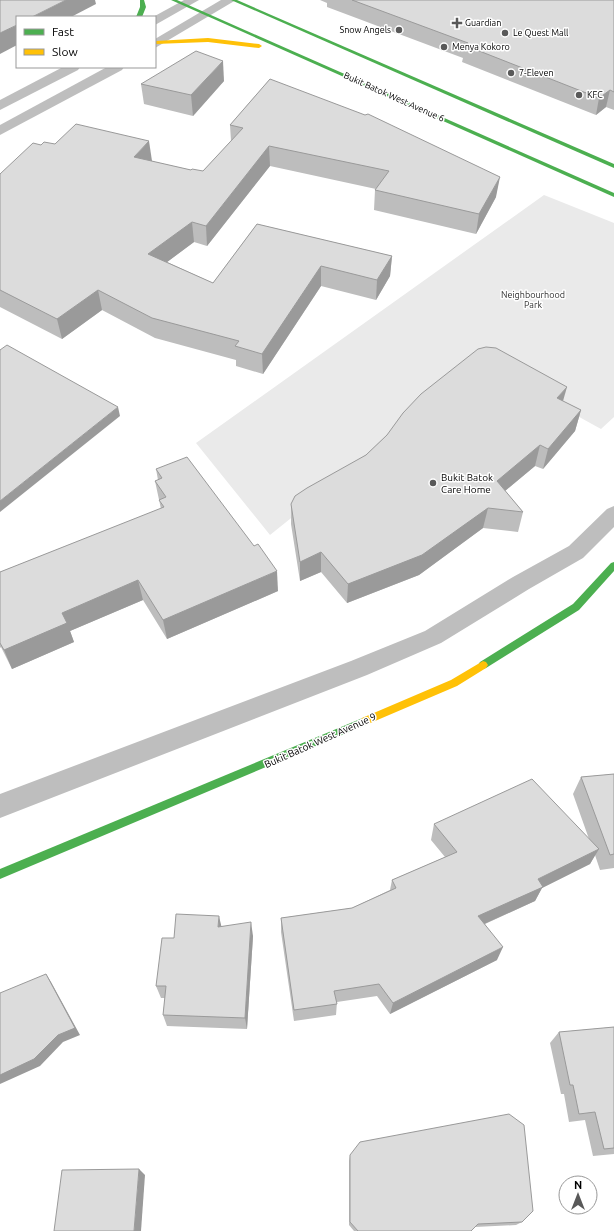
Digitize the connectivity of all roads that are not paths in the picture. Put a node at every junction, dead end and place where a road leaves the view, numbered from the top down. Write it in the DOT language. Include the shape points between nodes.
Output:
graph roads {
  1 [pos="142,0"];
  2 [pos="230,0"];
  3 [pos="234,0"];
  4 [pos="184,2"];
  5 [pos="277,9"];
  6 [pos="206,14"];
  7 [pos="139,16"];
  8 [pos="156,20"];
  9 [pos="293,25"];
  10 [pos="156,43"];
  11 [pos="303,56"];
  12 [pos="71,68"];
  13 [pos="115,68"];
  14 [pos="0,106"];
  15 [pos="0,131"];
  16 [pos="614,166"];
  17 [pos="614,195"];
  18 [pos="614,514"];
  19 [pos="614,565"];
  20 [pos="0,806"];
  21 [pos="0,874"];
  1 -- 7 [label="street" via="143,7"];
  2 -- 6 [label="street"];
  3 -- 9 [label="street"];
  4 -- 6 [label="street, Bukit Batok West Avenue 6"];
  4 -- 8 [label="street"];
  5 -- 9 [label="street"];
  6 -- 10 [label="street"];
  6 -- 11 [label="street, Bukit Batok West Avenue 6"];
  9 -- 16 [label="street"];
  10 -- 11 [label="street" via="223,40"];
  11 -- 17 [label="street, Bukit Batok West Avenue 6"];
  12 -- 14 [label="street"];
  13 -- 15 [label="street"];
  18 -- 20 [label="street" via="576,552 433,637"];
  19 -- 21 [label="street, Bukit Batok West Avenue 9" via="576,608 454,683"];
}
